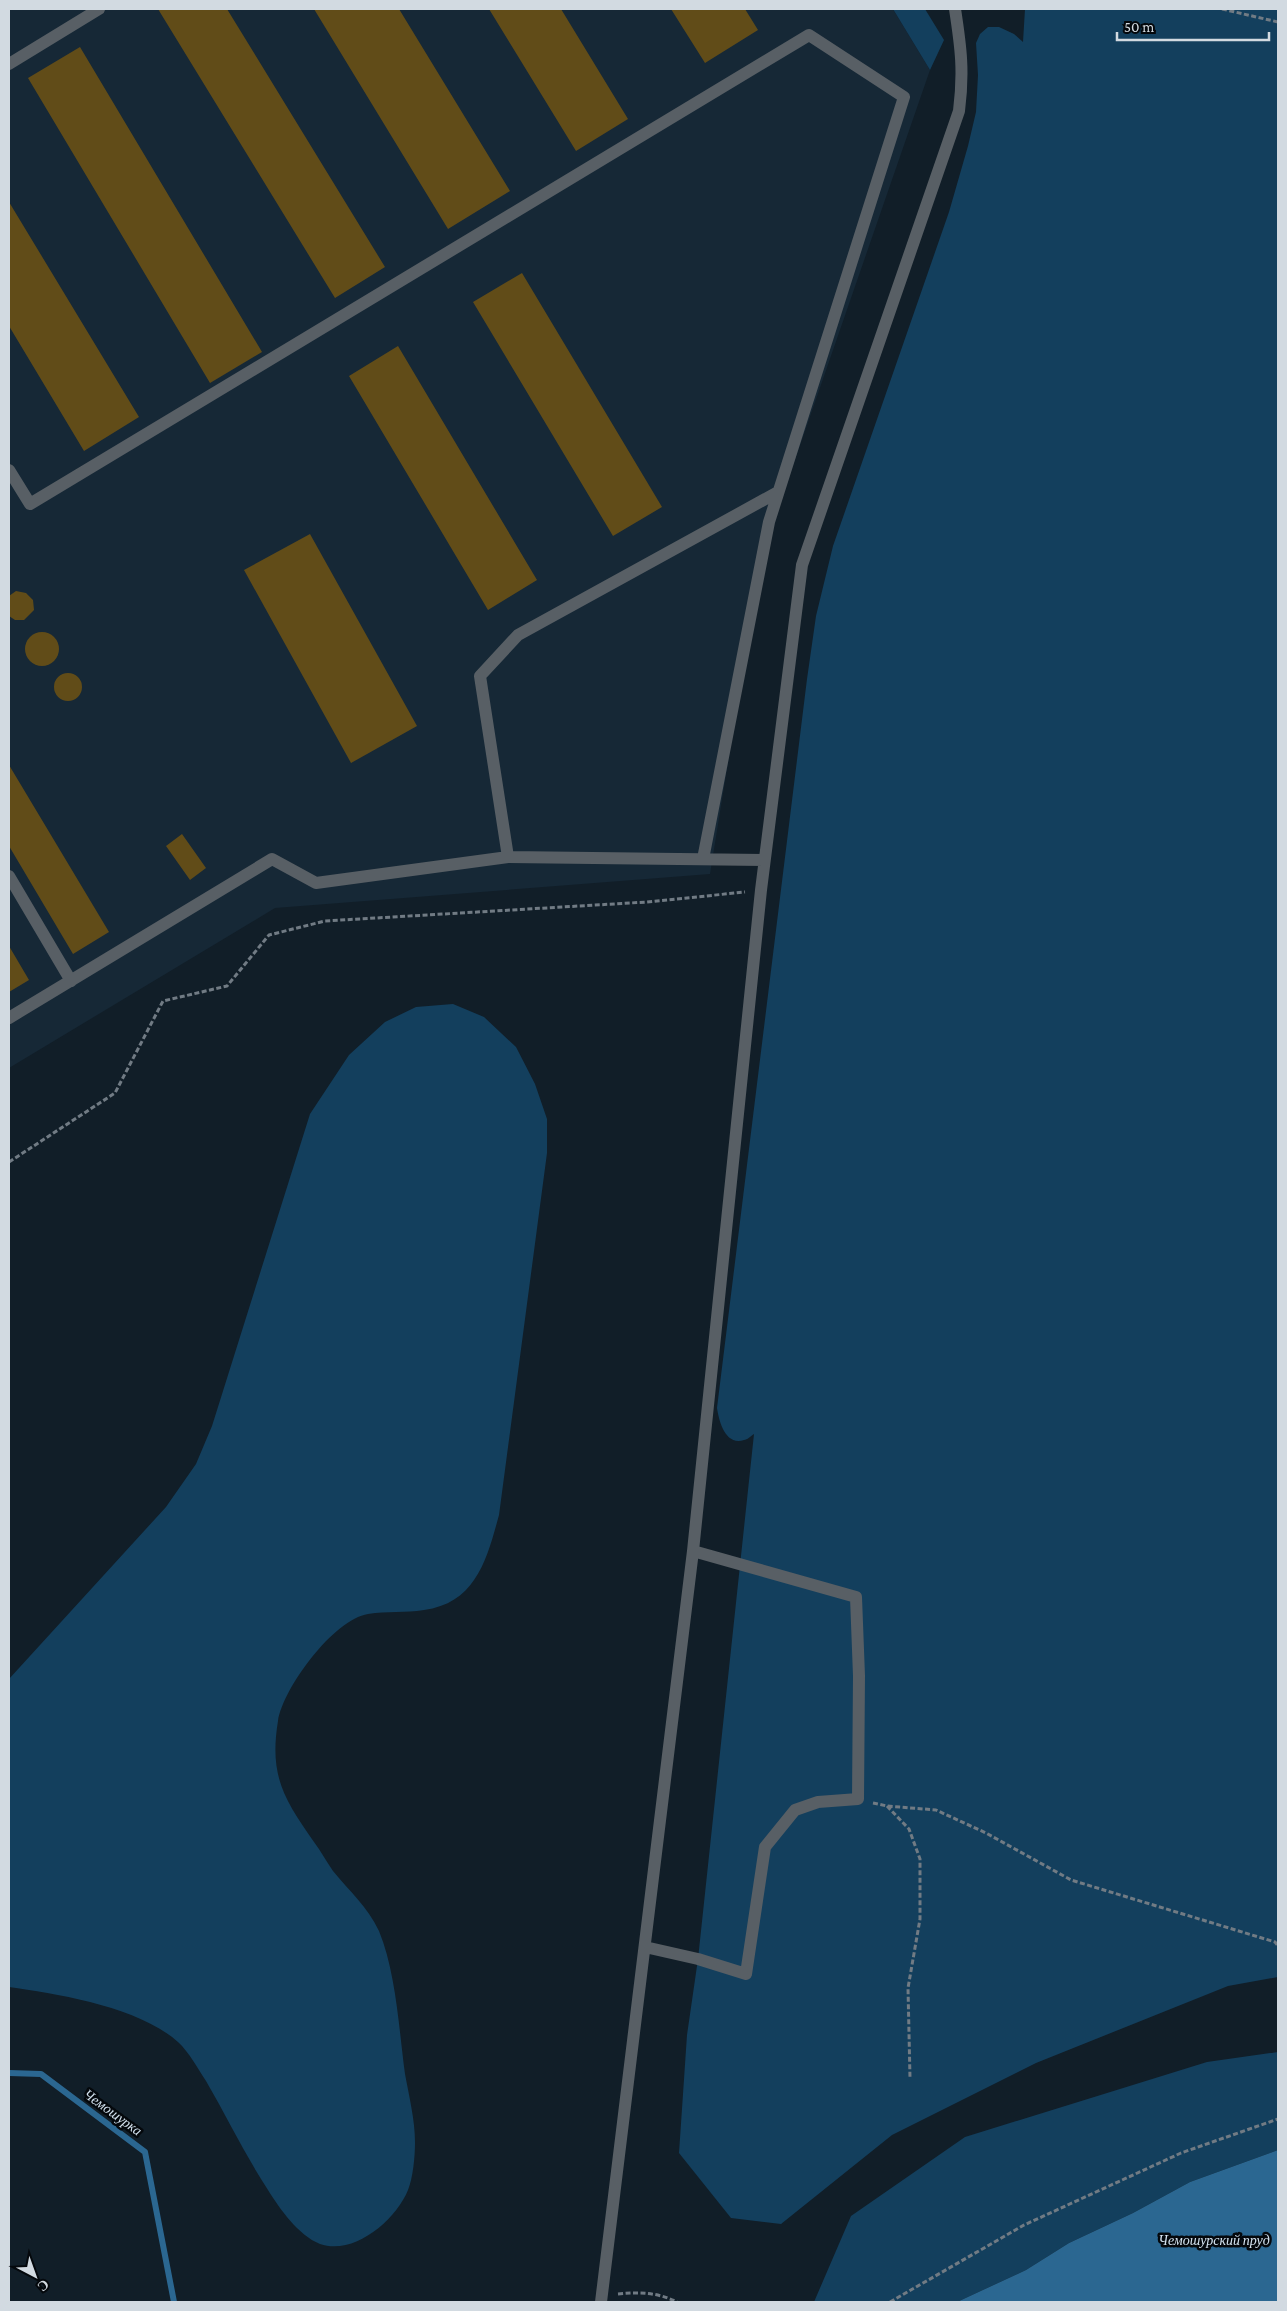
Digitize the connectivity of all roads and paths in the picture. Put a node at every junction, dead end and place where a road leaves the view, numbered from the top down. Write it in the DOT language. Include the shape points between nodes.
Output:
graph roads {
  1 [pos="99,9"];
  2 [pos="955,9"];
  3 [pos="1222,9"];
  4 [pos="1278,22"];
  5 [pos="9,64"];
  6 [pos="9,470"];
  7 [pos="778,492"];
  8 [pos="508,857"];
  9 [pos="703,859"];
  10 [pos="764,860"];
  11 [pos="9,876"];
  12 [pos="761,890"];
  13 [pos="71,980"];
  14 [pos="9,1018"];
  15 [pos="9,1162"];
  16 [pos="693,1551"];
  17 [pos="858,1799"];
  18 [pos="887,1806"];
  19 [pos="1278,1946"];
  20 [pos="645,1947"];
  21 [pos="910,2078"];
  22 [pos="1278,2119"];
  23 [pos="601,2299"];
  24 [pos="678,2302"];
  25 [pos="890,2302"];
  1 -- 5 [label="street"];
  2 -- 10 [label="street" via="963,78 959,111 802,565"];
  3 -- 4 [label="path"];
  6 -- 7 [label="street" via="30,504 810,34 904,97"];
  7 -- 8 [label="street" via="518,635 480,676"];
  7 -- 9 [label="street" via="768,522"];
  8 -- 9 [label="street"];
  8 -- 13 [label="street" via="316,883 272,859"];
  9 -- 10 [label="street"];
  10 -- 12 [label="street"];
  11 -- 13 [label="street"];
  12 -- 15 [label="path" via="646,902 325,921 269,935 227,986 163,1001 115,1093"];
  12 -- 16 [label="street"];
  13 -- 14 [label="street"];
  16 -- 17 [label="street" via="856,1597"];
  16 -- 20 [label="street"];
  17 -- 18 [label="path"];
  17 -- 20 [label="street" via="818,1802 795,1810 765,1847 746,1974"];
  18 -- 19 [label="path" via="936,1810 986,1833 1071,1880 1275,1942"];
  18 -- 21 [label="path" via="909,1829 920,1859 920,1919 908,1988"];
  20 -- 23 [label="street"];
  22 -- 25 [label="path" via="1181,2153 1024,2225"];
  23 -- 24 [label="path" via="643,2292"];
}
